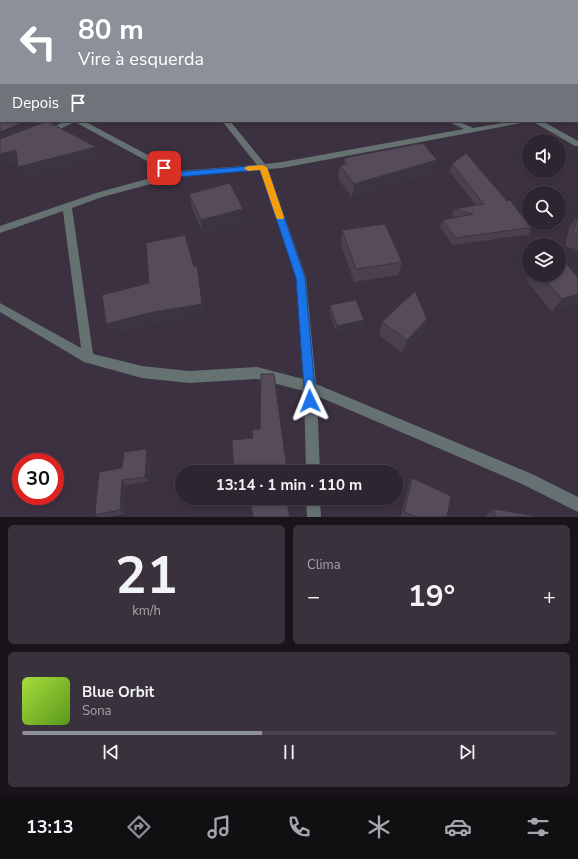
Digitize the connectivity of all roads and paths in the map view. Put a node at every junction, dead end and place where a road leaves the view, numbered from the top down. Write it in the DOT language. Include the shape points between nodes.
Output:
graph roads {
  1 [pos="70,122"];
  2 [pos="80,122"];
  3 [pos="227,122"];
  4 [pos="452,122"];
  5 [pos="523,122"];
  6 [pos="538,122"];
  7 [pos="472,130"];
  8 [pos="38,136"];
  9 [pos="578,144"];
  10 [pos="263,167"];
  11 [pos="177,174"];
  12 [pos="67,207"];
  13 [pos="0,230"];
  14 [pos="0,307"];
  15 [pos="88,358"];
  16 [pos="310,387"];
  17 [pos="312,465"];
  18 [pos="313,505"];
  19 [pos="578,505"];
  20 [pos="314,517"];
  1 -- 8 [label="street"];
  2 -- 11 [label="street"];
  3 -- 10 [label="street"];
  4 -- 7 [label="street"];
  5 -- 7 [label="street"];
  6 -- 9 [label="street"];
  7 -- 10 [label="street"];
  10 -- 11 [label="street"];
  10 -- 16 [label="street" via="301,278"];
  11 -- 12 [label="street" via="99,195"];
  12 -- 13 [label="street"];
  12 -- 15 [label="street"];
  14 -- 15 [label="street"];
  15 -- 16 [label="street" via="142,372 183,376 257,373"];
  16 -- 17 [label="street"];
  16 -- 19 [label="street" via="527,479"];
  18 -- 20 [label="street"];
}
